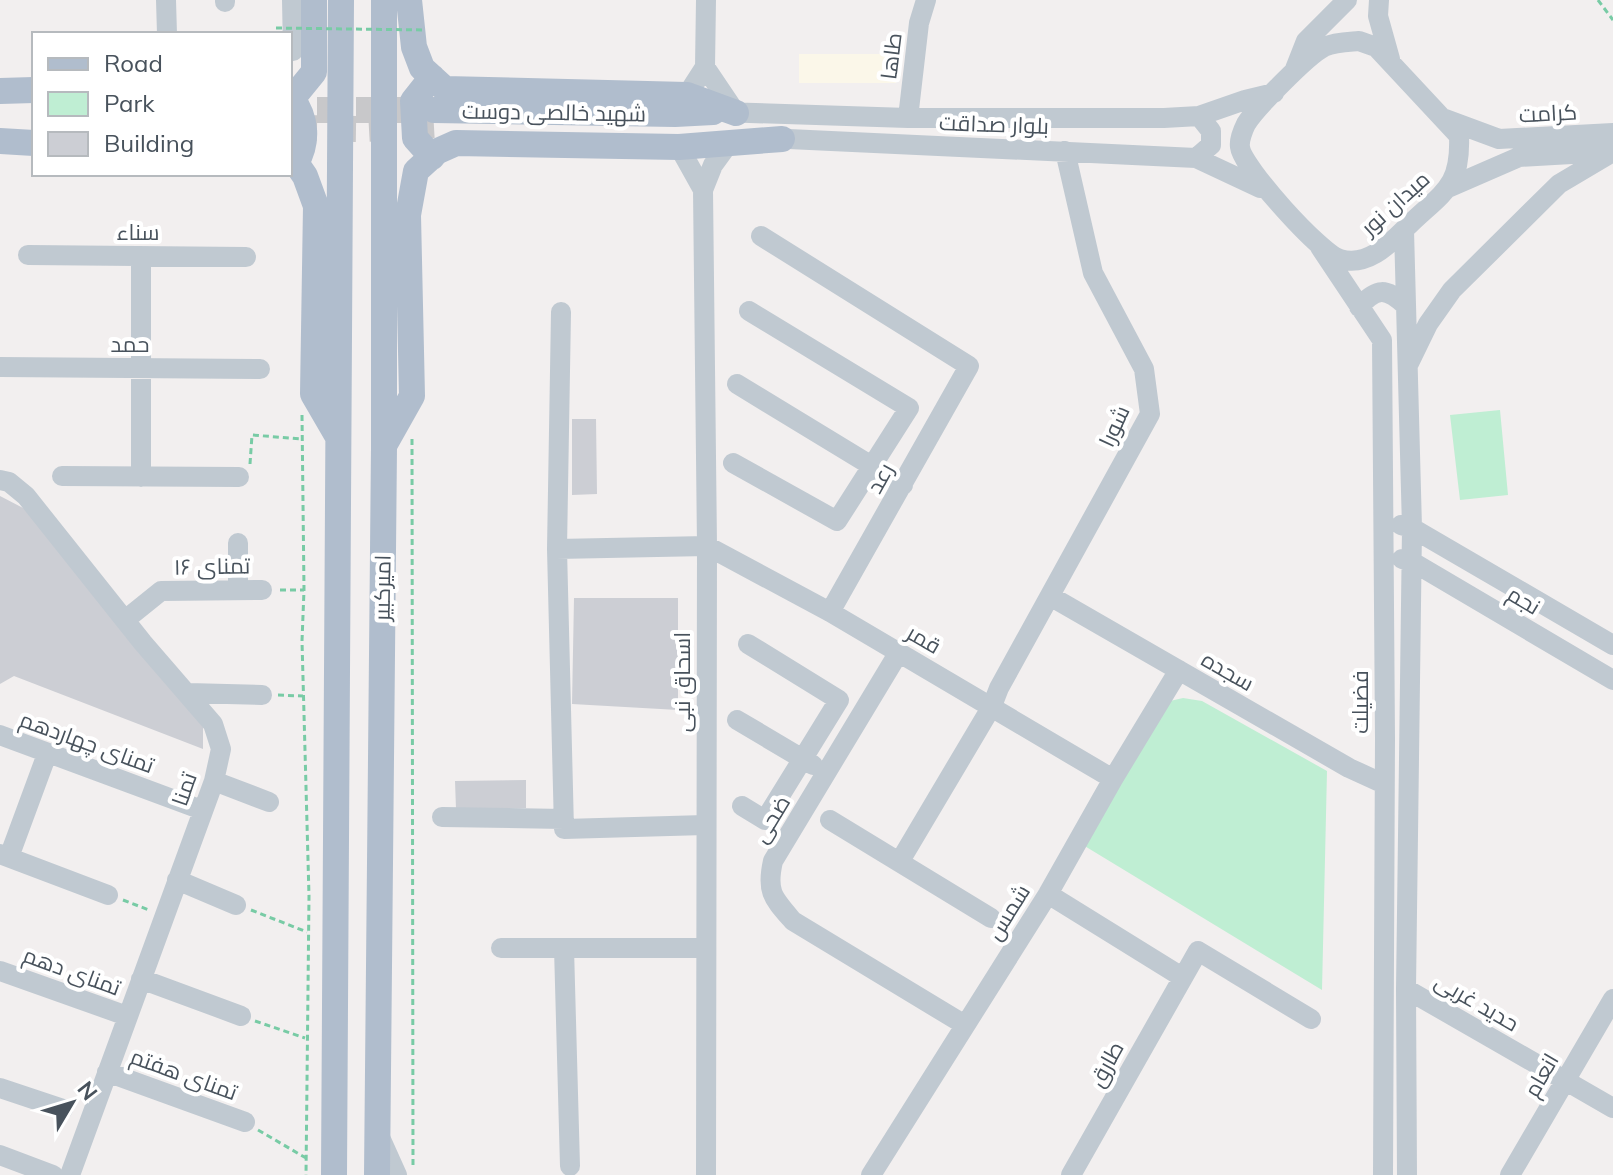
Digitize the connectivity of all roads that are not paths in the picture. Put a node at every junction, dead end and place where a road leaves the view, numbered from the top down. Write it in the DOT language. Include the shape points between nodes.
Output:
graph roads {
  1 [pos="166,0"];
  2 [pos="292,0"];
  3 [pos="314,0"];
  4 [pos="341,0"];
  5 [pos="384,0"];
  6 [pos="409,0"];
  7 [pos="706,0"];
  8 [pos="926,0"];
  9 [pos="1347,0"];
  10 [pos="1379,0"];
  11 [pos="167,32"];
  12 [pos="293,51"];
  13 [pos="1391,63"];
  14 [pos="705,67"];
  15 [pos="1293,74"];
  16 [pos="432,77"];
  17 [pos="32,90"];
  18 [pos="0,91"];
  19 [pos="1274,93"];
  20 [pos="0,108"];
  21 [pos="32,108"];
  22 [pos="292,110"];
  23 [pos="292,111"];
  24 [pos="1199,116"];
  25 [pos="434,118"];
  26 [pos="908,118"];
  27 [pos="1441,118"];
  28 [pos="678,122"];
  29 [pos="721,125"];
  30 [pos="0,129"];
  31 [pos="32,129"];
  32 [pos="1613,133"];
  33 [pos="782,139"];
  34 [pos="0,141"];
  35 [pos="32,143"];
  36 [pos="1065,151"];
  37 [pos="1613,152"];
  38 [pos="432,157"];
  39 [pos="1196,158"];
  40 [pos="293,162"];
  41 [pos="1450,187"];
  42 [pos="703,190"];
  43 [pos="1270,192"];
  44 [pos="1404,230"];
  45 [pos="761,236"];
  46 [pos="1320,247"];
  47 [pos="28,255"];
  48 [pos="141,256"];
  49 [pos="246,257"];
  50 [pos="1405,305"];
  51 [pos="1359,307"];
  52 [pos="749,311"];
  53 [pos="561,312"];
  54 [pos="1407,366"];
  55 [pos="0,367"];
  56 [pos="141,368"];
  57 [pos="260,369"];
  58 [pos="737,384"];
  59 [pos="339,440"];
  60 [pos="384,447"];
  61 [pos="733,463"];
  62 [pos="872,465"];
  63 [pos="62,476"];
  64 [pos="141,477"];
  65 [pos="239,477"];
  66 [pos="0,480"];
  67 [pos="903,485"];
  68 [pos="1384,520"];
  69 [pos="1412,528"];
  70 [pos="238,543"];
  71 [pos="707,546"];
  72 [pos="557,549"];
  73 [pos="1384,554"];
  74 [pos="1411,561"];
  75 [pos="238,588"];
  76 [pos="262,590"];
  77 [pos="1050,596"];
  78 [pos="830,612"];
  79 [pos="125,620"];
  80 [pos="1594,634"];
  81 [pos="748,644"];
  82 [pos="1613,645"];
  83 [pos="899,652"];
  84 [pos="1579,660"];
  85 [pos="1179,670"];
  86 [pos="1613,680"];
  87 [pos="188,693"];
  88 [pos="262,695"];
  89 [pos="992,706"];
  90 [pos="737,720"];
  91 [pos="0,735"];
  92 [pos="47,754"];
  93 [pos="802,759"];
  94 [pos="826,773"];
  95 [pos="1113,779"];
  96 [pos="214,781"];
  97 [pos="1384,784"];
  98 [pos="269,802"];
  99 [pos="742,806"];
  100 [pos="202,810"];
  101 [pos="442,817"];
  102 [pos="564,819"];
  103 [pos="830,820"];
  104 [pos="705,825"];
  105 [pos="4,856"];
  106 [pos="900,861"];
  107 [pos="177,880"];
  108 [pos="336,889"];
  109 [pos="380,889"];
  110 [pos="1048,894"];
  111 [pos="108,895"];
  112 [pos="236,905"];
  113 [pos="991,918"];
  114 [pos="335,941"];
  115 [pos="379,942"];
  116 [pos="501,948"];
  117 [pos="564,948"];
  118 [pos="705,948"];
  119 [pos="0,971"];
  120 [pos="1182,977"];
  121 [pos="141,979"];
  122 [pos="1406,989"];
  123 [pos="1613,999"];
  124 [pos="127,1016"];
  125 [pos="241,1016"];
  126 [pos="1311,1019"];
  127 [pos="965,1025"];
  128 [pos="107,1072"];
  129 [pos="1566,1080"];
  130 [pos="0,1088"];
  131 [pos="1613,1108"];
  132 [pos="63,1109"];
  133 [pos="245,1122"];
  134 [pos="377,1132"];
  135 [pos="0,1155"];
  136 [pos="570,1166"];
  137 [pos="53,1175"];
  138 [pos="70,1175"];
  139 [pos="334,1175"];
  140 [pos="377,1175"];
  141 [pos="397,1175"];
  142 [pos="706,1175"];
  143 [pos="871,1175"];
  144 [pos="1071,1175"];
  145 [pos="1383,1175"];
  146 [pos="1407,1175"];
  147 [pos="1510,1175"];
  1 -- 11 [label="street"];
  2 -- 12 [label="street"];
  3 -- 22 [label="main road" via="314,72"];
  4 -- 59 [label="main road, امیرکبیر"];
  5 -- 60 [label="main road, امیرکبیر"];
  6 -- 16 [label="main road" via="414,47"];
  7 -- 14 [label="street"];
  8 -- 26 [label="street, طاها"];
  9 -- 15 [label="street" via="1306,41"];
  10 -- 13 [label="street"];
  13 -- 15 [label="street, میدان نور" via="1376,47 1340,42 1321,48"];
  13 -- 27 [label="street, میدان نور"];
  14 -- 28 [label="street"];
  14 -- 29 [label="street"];
  15 -- 19 [label="street, میدان نور"];
  16 -- 28 [label="main road" via="445,89"];
  16 -- 38 [label="main road" via="413,101 415,138"];
  17 -- 18 [label="main road"];
  19 -- 24 [label="street, بلوار صداقت"];
  19 -- 43 [label="street, میدان نور" via="1244,127 1239,147 1249,169"];
  20 -- 21 [label="main road"];
  23 -- 40 [label="main road" via="298,107 305,129 304,150"];
  24 -- 26 [label="street, بلوار صداقت"];
  24 -- 39 [label="street" via="1211,131 1211,145"];
  25 -- 28 [label="main road, شهید خالصی دوست"];
  26 -- 29 [label="street, بلوار صداقت"];
  27 -- 32 [label="street, کرامت" via="1499,139"];
  27 -- 41 [label="street, میدان نور" via="1459,136 1460,162"];
  28 -- 29 [label="main road"];
  28 -- 38 [label="main road" via="456,143"];
  28 -- 42 [label="street"];
  29 -- 33 [label="main road"];
  29 -- 42 [label="street"];
  30 -- 31 [label="main road"];
  33 -- 36 [label="street, بلوار صداقت"];
  34 -- 35 [label="main road"];
  36 -- 39 [label="street, بلوار صداقت"];
  36 -- 77 [label="street, شورا" via="1093,273 1144,369 1150,414"];
  37 -- 41 [label="street, کرامت" via="1519,157"];
  37 -- 54 [label="street" via="1559,184 1452,290"];
  38 -- 60 [label="main road" via="416,171 408,215 412,396"];
  39 -- 43 [label="street, بلوار صداقت"];
  40 -- 59 [label="main road" via="305,176 316,206 313,394"];
  41 -- 44 [label="street, میدان نور"];
  42 -- 71 [label="street, اسحاق نبی"];
  43 -- 46 [label="street, میدان نور"];
  44 -- 46 [label="street, میدان نور" via="1378,254 1356,259 1340,259"];
  44 -- 50 [label="street"];
  45 -- 67 [label="street, رعد" via="969,366"];
  46 -- 51 [label="street, فضیلت"];
  47 -- 48 [label="street, سناء"];
  48 -- 49 [label="street, سناء"];
  48 -- 56 [label="street"];
  50 -- 51 [label="street" via="1391,293 1378,292"];
  50 -- 54 [label="street"];
  51 -- 68 [label="street, فضیلت" via="1382,340"];
  52 -- 62 [label="street" via="909,408"];
  53 -- 72 [label="street"];
  54 -- 69 [label="street"];
  55 -- 56 [label="street, حمد"];
  56 -- 57 [label="street, حمد"];
  56 -- 64 [label="street"];
  58 -- 62 [label="street"];
  59 -- 108 [label="main road, امیرکبیر"];
  60 -- 109 [label="main road, امیرکبیر"];
  61 -- 62 [label="street" via="837,521"];
  62 -- 67 [label="street"];
  63 -- 64 [label="street"];
  64 -- 65 [label="street"];
  66 -- 79 [label="street, تمنا" via="26,496"];
  67 -- 78 [label="street, رعد"];
  68 -- 69 [label="street, نجم"];
  68 -- 73 [label="street, فضیلت"];
  69 -- 74 [label="street"];
  69 -- 80 [label="street, نجم"];
  70 -- 75 [label="street"];
  71 -- 72 [label="street"];
  71 -- 78 [label="street, قمر"];
  71 -- 104 [label="street, اسحاق نبی"];
  72 -- 102 [label="street"];
  73 -- 74 [label="street, نجم"];
  73 -- 97 [label="street, فضیلت"];
  74 -- 84 [label="street, نجم"];
  74 -- 122 [label="street"];
  75 -- 76 [label="street, تمنای ۱۶"];
  75 -- 79 [label="street, تمنای ۱۶" via="161,591"];
  77 -- 85 [label="street, سجده"];
  77 -- 89 [label="street, شورا"];
  78 -- 83 [label="street, قمر"];
  79 -- 87 [label="street, تمنا"];
  80 -- 82 [label="street, نجم"];
  80 -- 84 [label="street"];
  81 -- 93 [label="street" via="839,700"];
  83 -- 89 [label="street, قمر"];
  83 -- 94 [label="street, ضحی"];
  84 -- 86 [label="street, نجم"];
  85 -- 95 [label="street, شمس"];
  85 -- 97 [label="street, سجده"];
  87 -- 88 [label="street"];
  87 -- 96 [label="street, تمنا" via="213,724 221,749"];
  89 -- 95 [label="street, قمر"];
  89 -- 106 [label="street, شورا"];
  90 -- 93 [label="street"];
  91 -- 92 [label="street, تمنای چهاردهم"];
  92 -- 100 [label="street, تمنای چهاردهم"];
  92 -- 105 [label="street"];
  93 -- 94 [label="street"];
  93 -- 99 [label="street" via="765,820"];
  94 -- 127 [label="street, ضحی" via="773,861 769,882 776,902 793,921"];
  95 -- 110 [label="street, شمس"];
  96 -- 98 [label="street"];
  96 -- 100 [label="street, تمنا"];
  97 -- 145 [label="street, فضیلت"];
  100 -- 107 [label="street, تمنا"];
  101 -- 102 [label="street"];
  102 -- 104 [label="street" via="564,829"];
  103 -- 106 [label="street"];
  104 -- 118 [label="street, اسحاق نبی"];
  105 -- 111 [label="street"];
  106 -- 113 [label="street"];
  107 -- 112 [label="street"];
  107 -- 121 [label="street, تمنا"];
  108 -- 109 [label="main road"];
  108 -- 114 [label="main road, امیرکبیر"];
  109 -- 115 [label="main road, امیرکبیر"];
  110 -- 120 [label="street"];
  110 -- 127 [label="street, شمس"];
  114 -- 115 [label="main road"];
  114 -- 139 [label="main road, امیرکبیر"];
  115 -- 134 [label="main road, امیرکبیر"];
  116 -- 117 [label="street"];
  117 -- 118 [label="street"];
  117 -- 136 [label="street"];
  118 -- 142 [label="street, اسحاق نبی"];
  119 -- 124 [label="street, تمنای دهم"];
  120 -- 126 [label="street, طارق" via="1198,951"];
  120 -- 144 [label="street, طارق"];
  121 -- 124 [label="street, تمنا"];
  121 -- 125 [label="street"];
  122 -- 129 [label="street, حدید غربی"];
  122 -- 146 [label="street"];
  123 -- 129 [label="street, انعام"];
  124 -- 128 [label="street, تمنا"];
  127 -- 143 [label="street, شمس"];
  128 -- 133 [label="street, تمنای هفتم"];
  128 -- 138 [label="street, تمنا"];
  129 -- 131 [label="street, حدید غربی"];
  129 -- 147 [label="street, انعام"];
  130 -- 132 [label="street"];
  134 -- 140 [label="main road, امیرکبیر"];
  134 -- 141 [label="street"];
  135 -- 137 [label="street"];
}
